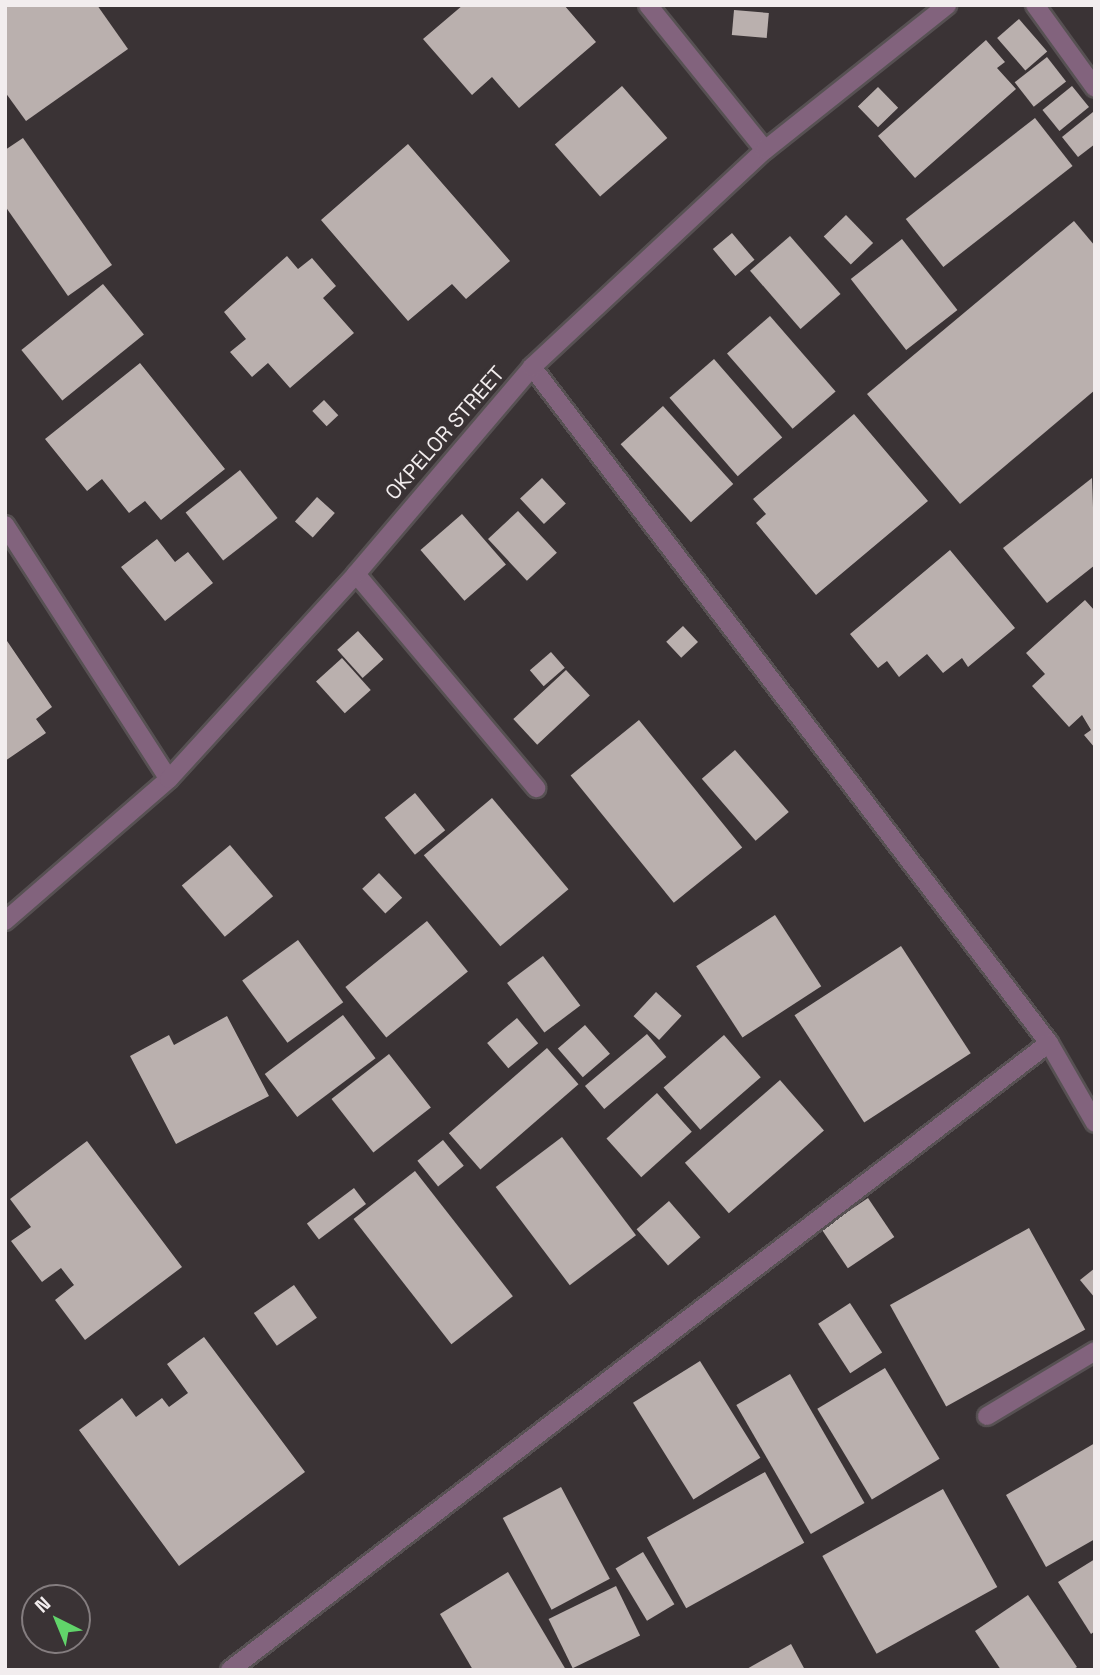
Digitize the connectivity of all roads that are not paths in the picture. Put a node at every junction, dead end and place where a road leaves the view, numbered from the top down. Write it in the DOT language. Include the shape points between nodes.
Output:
graph roads {
  1 [pos="648,5"];
  2 [pos="947,5"];
  3 [pos="1035,5"];
  4 [pos="1095,88"];
  5 [pos="765,150"];
  6 [pos="532,367"];
  7 [pos="5,525"];
  8 [pos="356,574"];
  9 [pos="169,779"];
  10 [pos="536,788"];
  11 [pos="5,920"];
  12 [pos="1049,1043"];
  13 [pos="1095,1123"];
  14 [pos="1095,1351"];
  15 [pos="987,1416"];
  16 [pos="230,1670"];
  1 -- 5 [label="street"];
  2 -- 5 [label="street, OKPELOR STREET"];
  3 -- 4 [label="street"];
  5 -- 6 [label="street, OKPELOR STREET"];
  6 -- 8 [label="street, OKPELOR STREET"];
  6 -- 12 [label="street"];
  7 -- 9 [label="street"];
  8 -- 9 [label="street, OKPELOR STREET"];
  8 -- 10 [label="street"];
  9 -- 11 [label="street, OKPELOR STREET"];
  12 -- 13 [label="street"];
  12 -- 16 [label="street"];
  14 -- 15 [label="street"];
}
